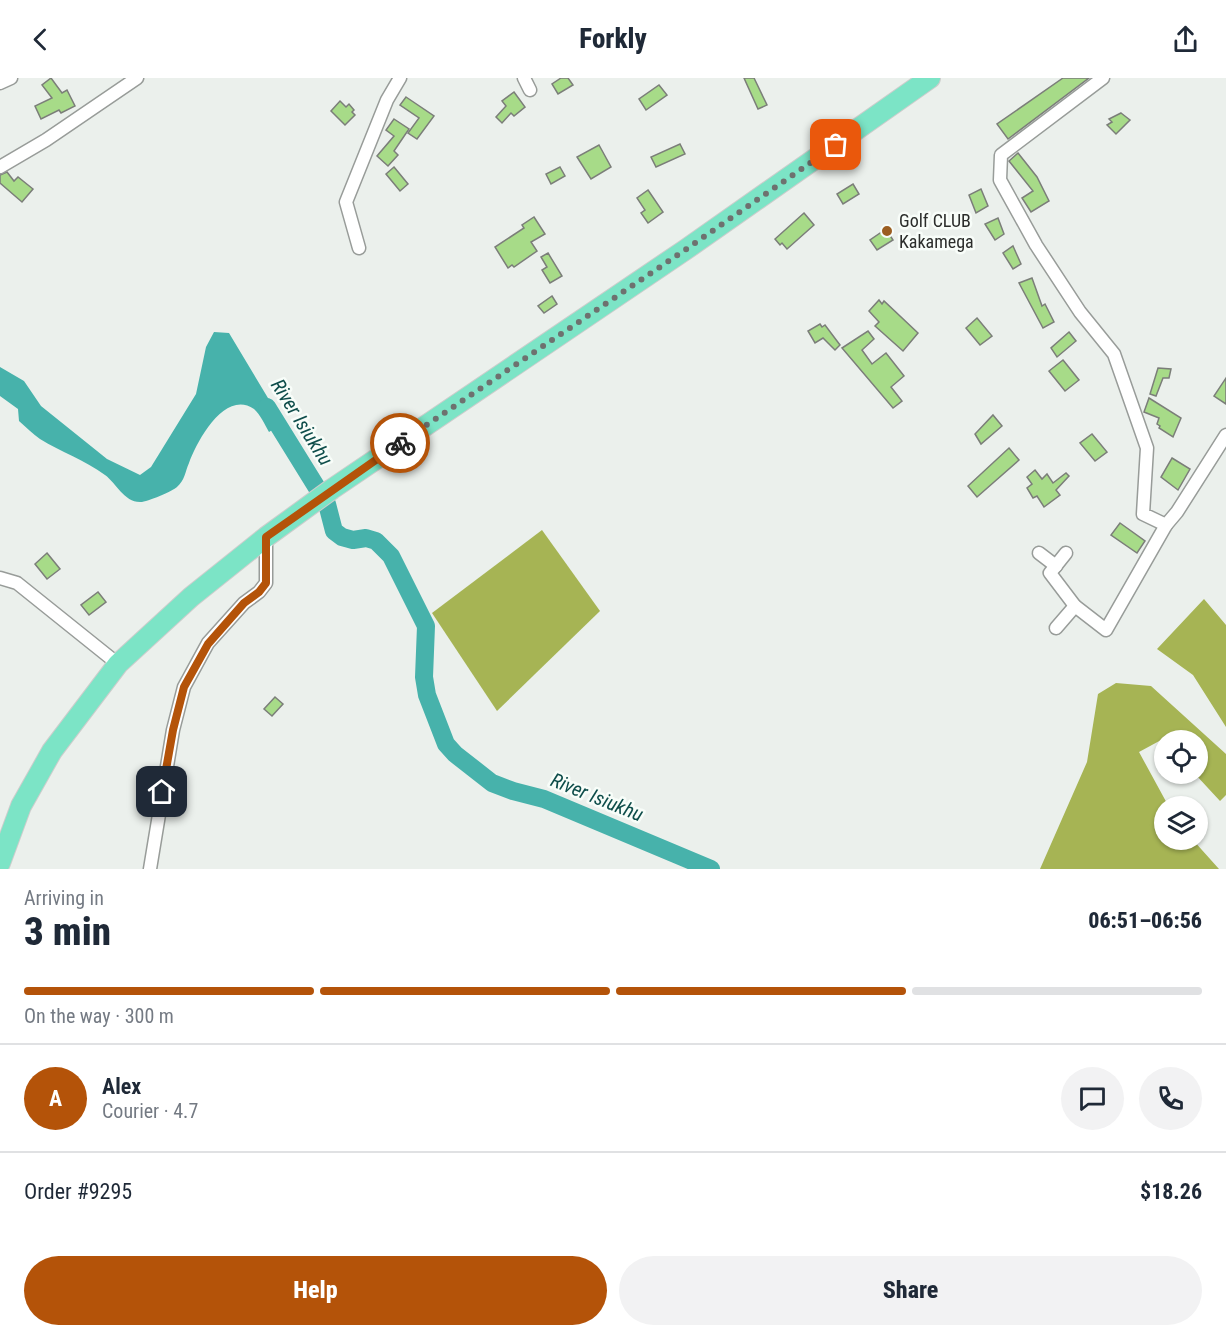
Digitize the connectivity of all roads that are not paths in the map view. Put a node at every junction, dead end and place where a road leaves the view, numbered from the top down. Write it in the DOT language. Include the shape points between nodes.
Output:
graph roads {
  1 [pos="10,78"];
  2 [pos="137,78"];
  3 [pos="400,78"];
  4 [pos="524,78"];
  5 [pos="930,78"];
  6 [pos="1103,78"];
  7 [pos="0,83"];
  8 [pos="530,90"];
  9 [pos="0,167"];
  10 [pos="359,248"];
  11 [pos="1226,435"];
  12 [pos="1166,525"];
  13 [pos="266,537"];
  14 [pos="1039,553"];
  15 [pos="1066,553"];
  16 [pos="1056,566"];
  17 [pos="0,578"];
  18 [pos="1075,606"];
  19 [pos="1056,628"];
  20 [pos="118,664"];
  21 [pos="0,863"];
  22 [pos="150,869"];
  1 -- 7 [label="street"];
  2 -- 9 [label="street"];
  3 -- 10 [label="street" via="387,99 346,202"];
  4 -- 8 [label="street"];
  5 -- 13 [label="highway"];
  6 -- 12 [label="street" via="1001,155 1000,180 1036,245 1080,312 1114,354 1147,448 1143,514"];
  11 -- 12 [label="street"];
  12 -- 18 [label="street" via="1106,630"];
  13 -- 20 [label="highway" via="191,597"];
  13 -- 22 [label="street" via="266,583 208,644 184,687"];
  14 -- 16 [label="street"];
  15 -- 16 [label="street"];
  16 -- 18 [label="street" via="1050,573"];
  17 -- 20 [label="street" via="17,583"];
  18 -- 19 [label="street"];
  20 -- 21 [label="highway" via="52,751 21,806"];
}
